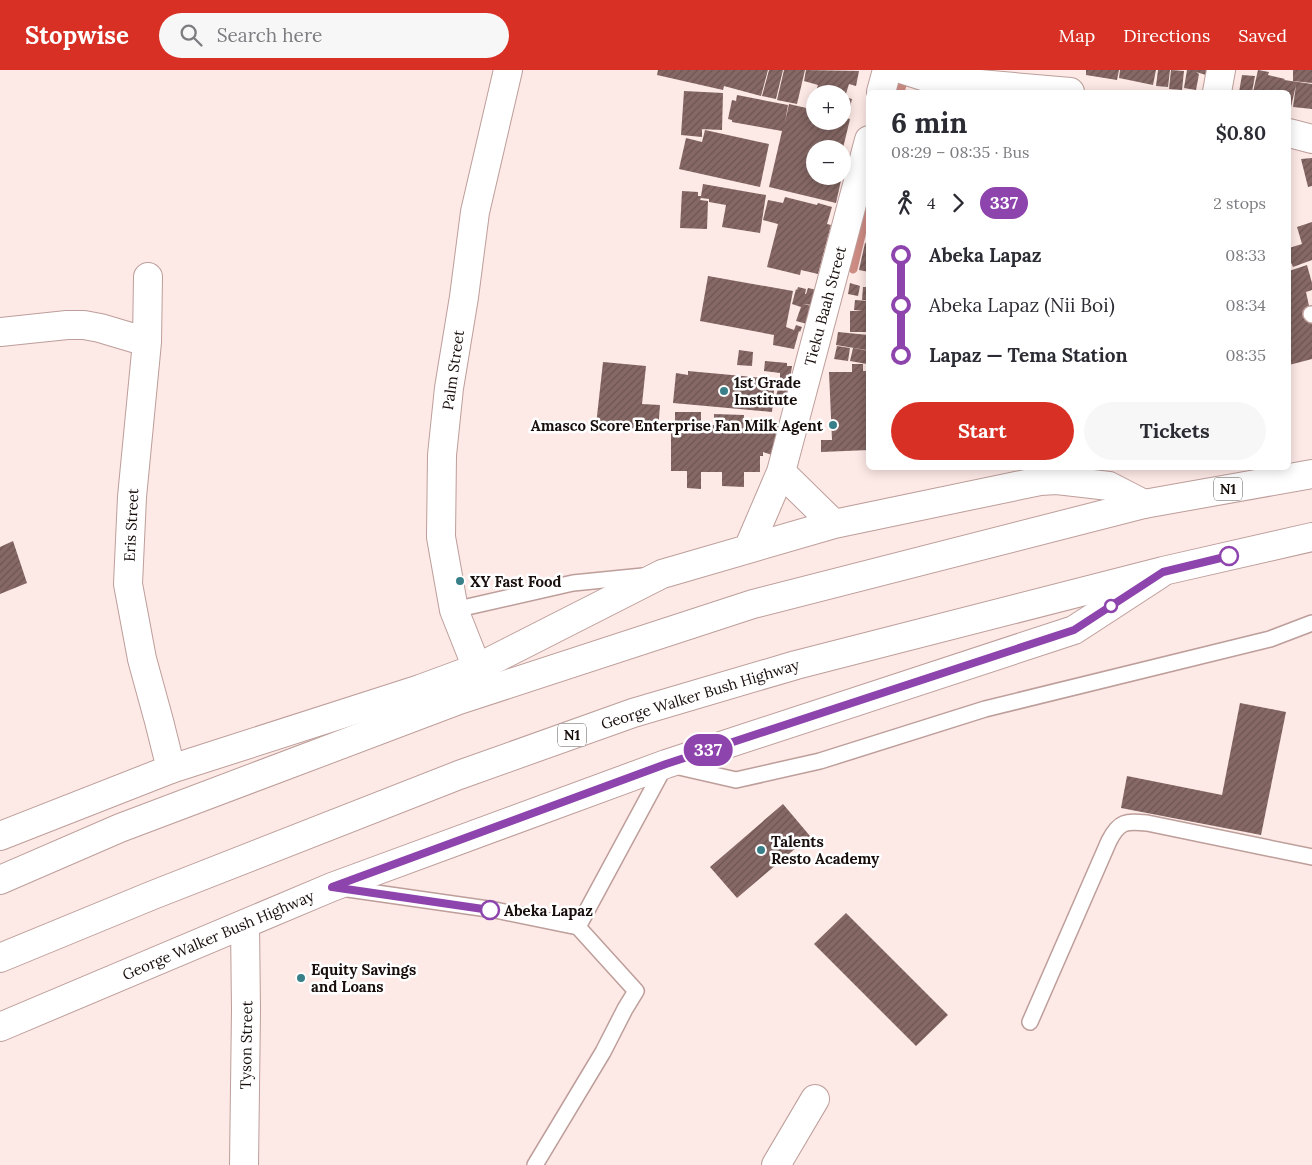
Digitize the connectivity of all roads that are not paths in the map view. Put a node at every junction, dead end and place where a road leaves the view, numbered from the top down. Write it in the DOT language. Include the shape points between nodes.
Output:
graph roads {
  1 [pos="508,70"];
  2 [pos="887,70"];
  3 [pos="904,70"];
  4 [pos="1221,70"];
  5 [pos="882,90"];
  6 [pos="1048,90"];
  7 [pos="1217,90"];
  8 [pos="1291,134"];
  9 [pos="1312,139"];
  10 [pos="866,151"];
  11 [pos="148,277"];
  12 [pos="0,332"];
  13 [pos="147,342"];
  14 [pos="781,472"];
  15 [pos="1312,474"];
  16 [pos="1254,476"];
  17 [pos="1144,504"];
  18 [pos="834,524"];
  19 [pos="1308,540"];
  20 [pos="748,550"];
  21 [pos="1163,572"];
  22 [pos="662,574"];
  23 [pos="454,610"];
  24 [pos="1312,623"];
  25 [pos="478,668"];
  26 [pos="666,764"];
  27 [pos="171,769"];
  28 [pos="0,836"];
  29 [pos="1312,857"];
  30 [pos="0,880"];
  31 [pos="332,887"];
  32 [pos="245,924"];
  33 [pos="578,927"];
  34 [pos="0,958"];
  35 [pos="1030,1022"];
  36 [pos="0,1027"];
  37 [pos="815,1099"];
  38 [pos="244,1165"];
  39 [pos="535,1165"];
  40 [pos="776,1165"];
  1 -- 23 [label="main road, Palm Street" via="475,212 442,455 441,537"];
  2 -- 5 [label="main road"];
  3 -- 6 [label="main road" via="935,80"];
  4 -- 7 [label="main road"];
  8 -- 9 [label="main road"];
  10 -- 14 [label="main road, Tieku Baah Street"];
  11 -- 13 [label="main road, Eris Street"];
  12 -- 13 [label="main road" via="84,325"];
  13 -- 27 [label="main road, Eris Street" via="132,497 128,584 142,659"];
  14 -- 18 [label="main road"];
  14 -- 20 [label="main road, Tieku Baah Street"];
  15 -- 16 [label="main road, N1"];
  16 -- 17 [label="main road, N1"];
  17 -- 18 [label="main road" via="1109,486 1040,481"];
  17 -- 30 [label="main road, N1" via="753,604 459,700 120,828"];
  18 -- 20 [label="main road"];
  19 -- 21 [label="main road, George Walker Bush Highway / N1"];
  20 -- 22 [label="main road"];
  21 -- 26 [label="main road, George Walker Bush Highway" via="1074,630"];
  21 -- 34 [label="main road, George Walker Bush Highway / N1" via="796,664 633,713 459,775"];
  22 -- 23 [label="lane" via="574,583"];
  22 -- 25 [label="main road"];
  23 -- 25 [label="main road, Palm Street"];
  24 -- 26 [label="lane" via="1270,639 985,709 820,761 736,780"];
  25 -- 27 [label="main road"];
  26 -- 31 [label="main road, George Walker Bush Highway"];
  26 -- 33 [label="lane"];
  27 -- 28 [label="main road"];
  29 -- 35 [label="lane" via="1147,822 1126,822 1109,841"];
  31 -- 32 [label="main road, George Walker Bush Highway"];
  31 -- 33 [label="lane" via="495,910"];
  32 -- 36 [label="main road, George Walker Bush Highway"];
  32 -- 38 [label="main road, Tyson Street"];
  33 -- 39 [label="lane" via="636,991"];
  37 -- 40 [label="main road"];
}
